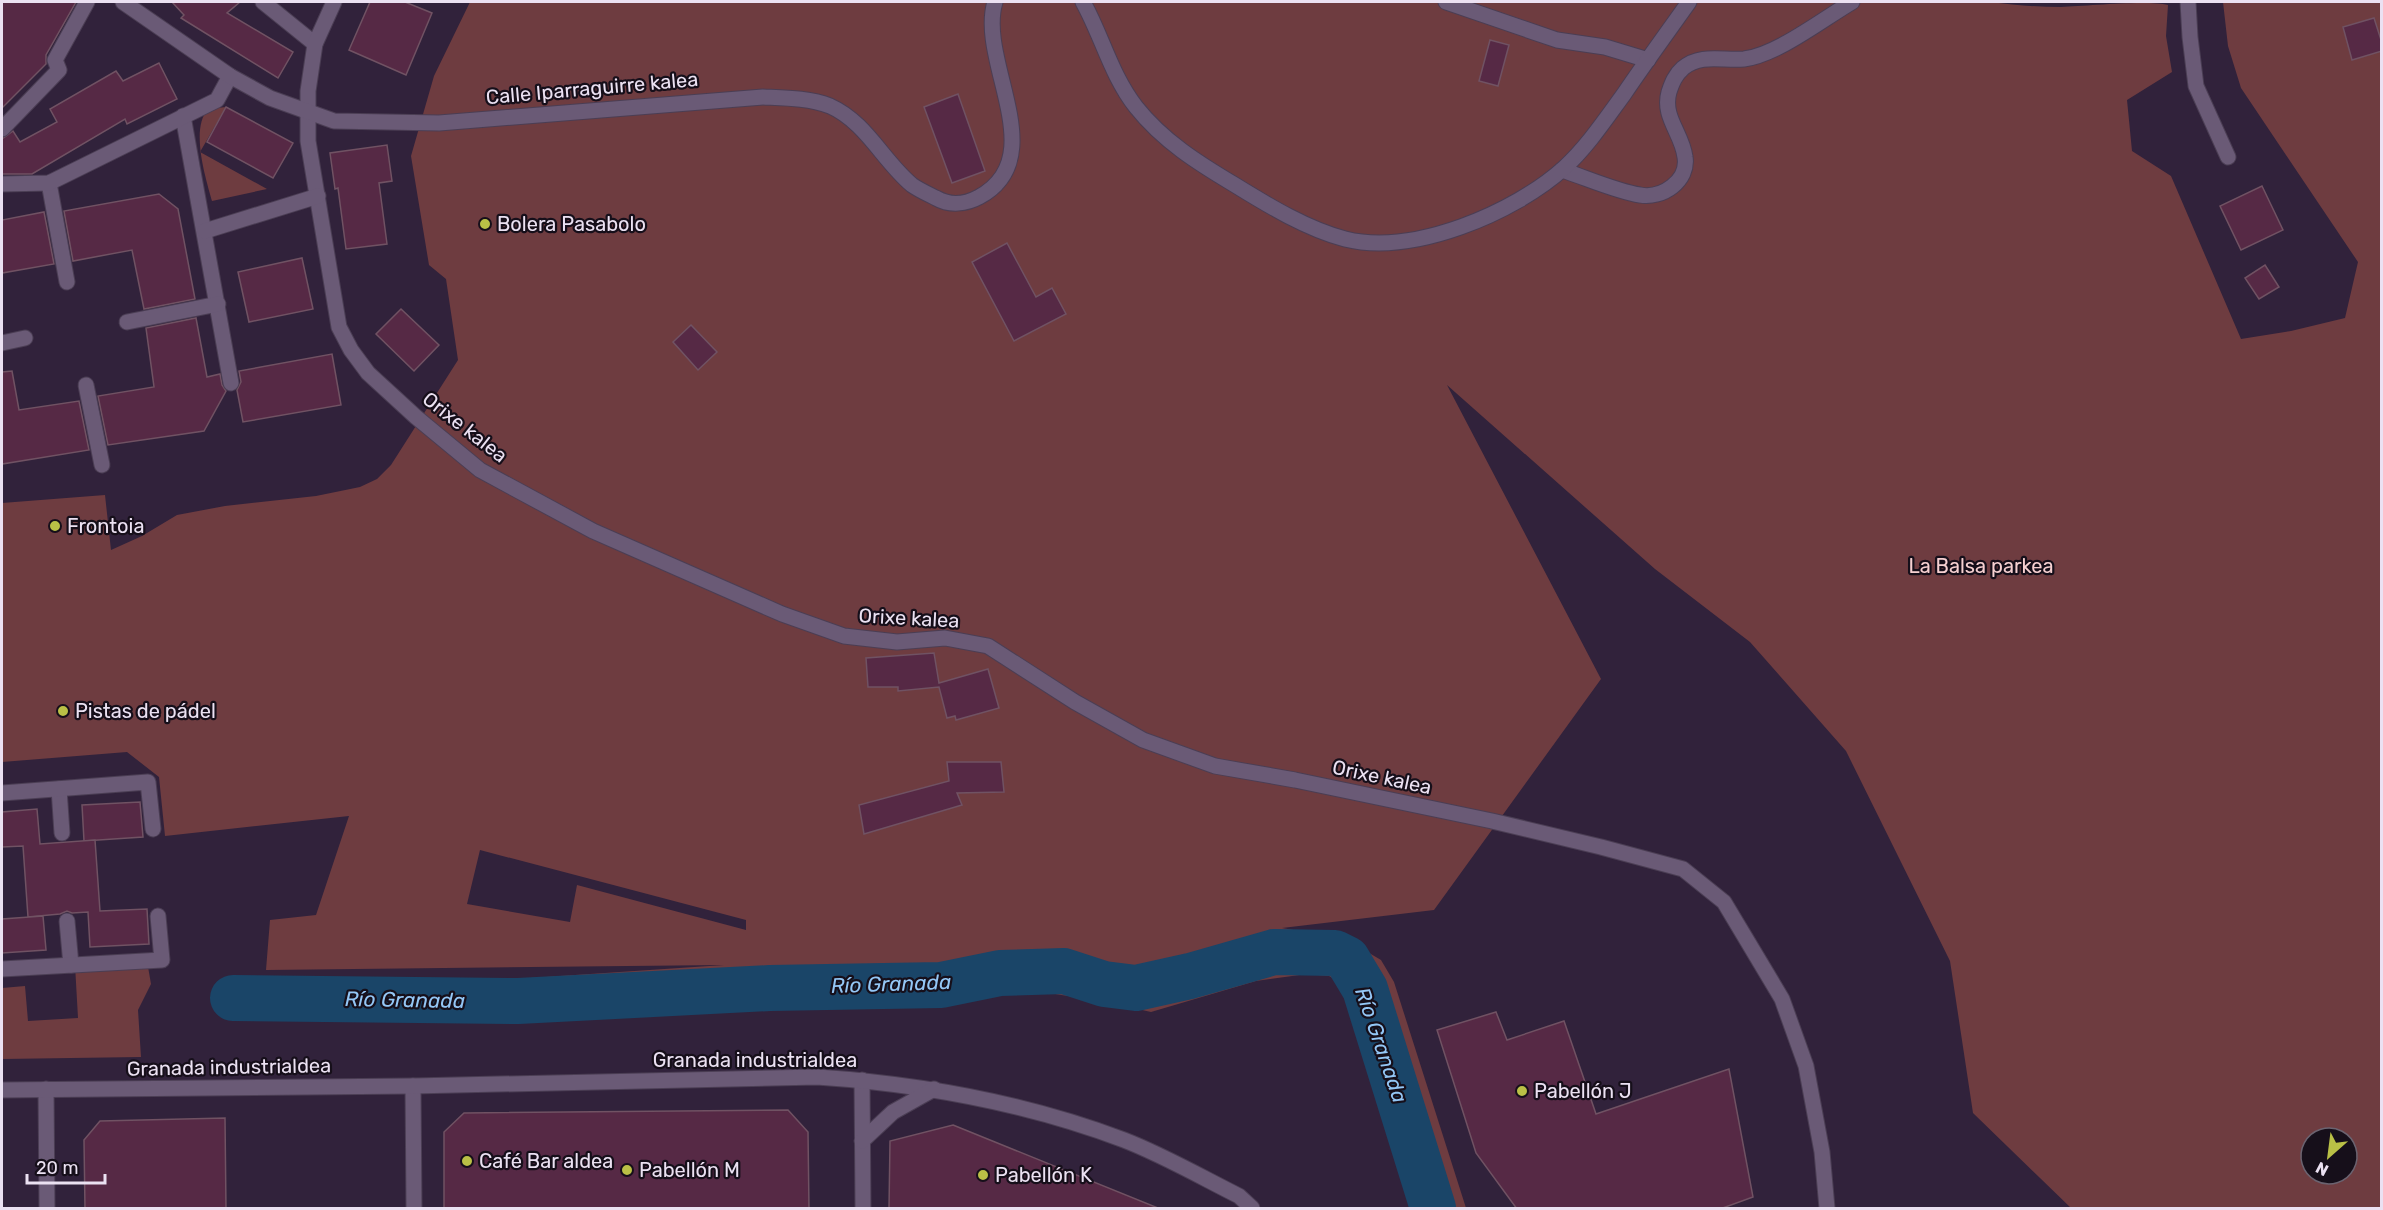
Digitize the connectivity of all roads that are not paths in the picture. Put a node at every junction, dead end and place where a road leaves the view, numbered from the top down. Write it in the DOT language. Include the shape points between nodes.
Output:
graph roads {
  1 [pos="87,2"];
  2 [pos="123,2"];
  3 [pos="263,2"];
  4 [pos="334,2"];
  5 [pos="995,2"];
  6 [pos="1083,2"];
  7 [pos="1446,2"];
  8 [pos="1689,2"];
  9 [pos="1852,2"];
  10 [pos="2188,2"];
  11 [pos="315,44"];
  12 [pos="1648,60"];
  13 [pos="230,76"];
  14 [pos="308,114"];
  15 [pos="183,116"];
  16 [pos="2,129"];
  17 [pos="2228,157"];
  18 [pos="1562,170"];
  19 [pos="49,183"];
  20 [pos="2,184"];
  21 [pos="318,196"];
  22 [pos="205,231"];
  23 [pos="67,282"];
  24 [pos="218,304"];
  25 [pos="127,321"];
  26 [pos="25,339"];
  27 [pos="2,343"];
  28 [pos="231,382"];
  29 [pos="86,385"];
  30 [pos="102,465"];
  31 [pos="59,789"];
  32 [pos="2,793"];
  33 [pos="153,829"];
  34 [pos="62,833"];
  35 [pos="158,916"];
  36 [pos="67,921"];
  37 [pos="71,965"];
  38 [pos="2,969"];
  39 [pos="862,1080"];
  40 [pos="413,1086"];
  41 [pos="46,1089"];
  42 [pos="934,1089"];
  43 [pos="2,1090"];
  44 [pos="862,1141"];
  45 [pos="47,1209"];
  46 [pos="414,1209"];
  47 [pos="863,1209"];
  48 [pos="1252,1209"];
  49 [pos="1827,1209"];
  1 -- 16 [label="street" via="55,60 58,70"];
  2 -- 13 [label="street, Calle Iparraguirre kalea"];
  3 -- 11 [label="street"];
  4 -- 11 [label="street, Orixe kalea"];
  5 -- 14 [label="street, Calle Iparraguirre kalea" via="991,12 992,44 1012,129 1008,165 987,192 958,204 942,202 913,185 861,129 832,107 815,101 714,99 439,123 334,121"];
  6 -- 18 [label="street" via="1120,83 1150,124 1194,160 1318,230 1371,242 1422,238 1491,215"];
  7 -- 12 [label="street" via="1557,40 1605,47"];
  8 -- 12 [label="street"];
  9 -- 18 [label="street" via="1768,53 1743,59 1707,58 1683,67 1672,80 1668,113 1686,157 1684,170 1677,183 1663,193 1641,196"];
  10 -- 17 [label="street" via="2196,86"];
  11 -- 14 [label="street, Orixe kalea"];
  12 -- 18 [label="street" via="1596,133"];
  13 -- 14 [label="street, Calle Iparraguirre kalea"];
  13 -- 15 [label="street" via="217,100"];
  14 -- 21 [label="street, Orixe kalea" via="308,141"];
  15 -- 19 [label="street"];
  15 -- 22 [label="street"];
  19 -- 20 [label="street"];
  19 -- 23 [label="street"];
  21 -- 22 [label="street"];
  21 -- 49 [label="street, Orixe kalea" via="339,327 368,373 480,470 593,531 782,614 844,636 897,642 945,638 988,646 1143,740 1215,766 1492,821 1683,869 1724,902 1782,999 1806,1066 1822,1152"];
  22 -- 24 [label="street"];
  24 -- 25 [label="street"];
  24 -- 28 [label="street"];
  26 -- 27 [label="street"];
  29 -- 30 [label="street"];
  31 -- 32 [label="street"];
  31 -- 33 [label="street" via="148,782"];
  31 -- 34 [label="street"];
  35 -- 37 [label="street" via="162,960"];
  36 -- 37 [label="street"];
  37 -- 38 [label="street"];
  39 -- 40 [label="street, Granada industrialdea" via="817,1077"];
  39 -- 42 [label="street, Granada industrialdea"];
  39 -- 44 [label="street"];
  40 -- 41 [label="street, Granada industrialdea"];
  40 -- 46 [label="street"];
  41 -- 43 [label="street, Granada industrialdea"];
  41 -- 45 [label="street"];
  42 -- 44 [label="street" via="893,1112"];
  42 -- 48 [label="street, Granada industrialdea" via="1067,1121 1126,1140 1239,1196"];
  44 -- 47 [label="street"];
}
